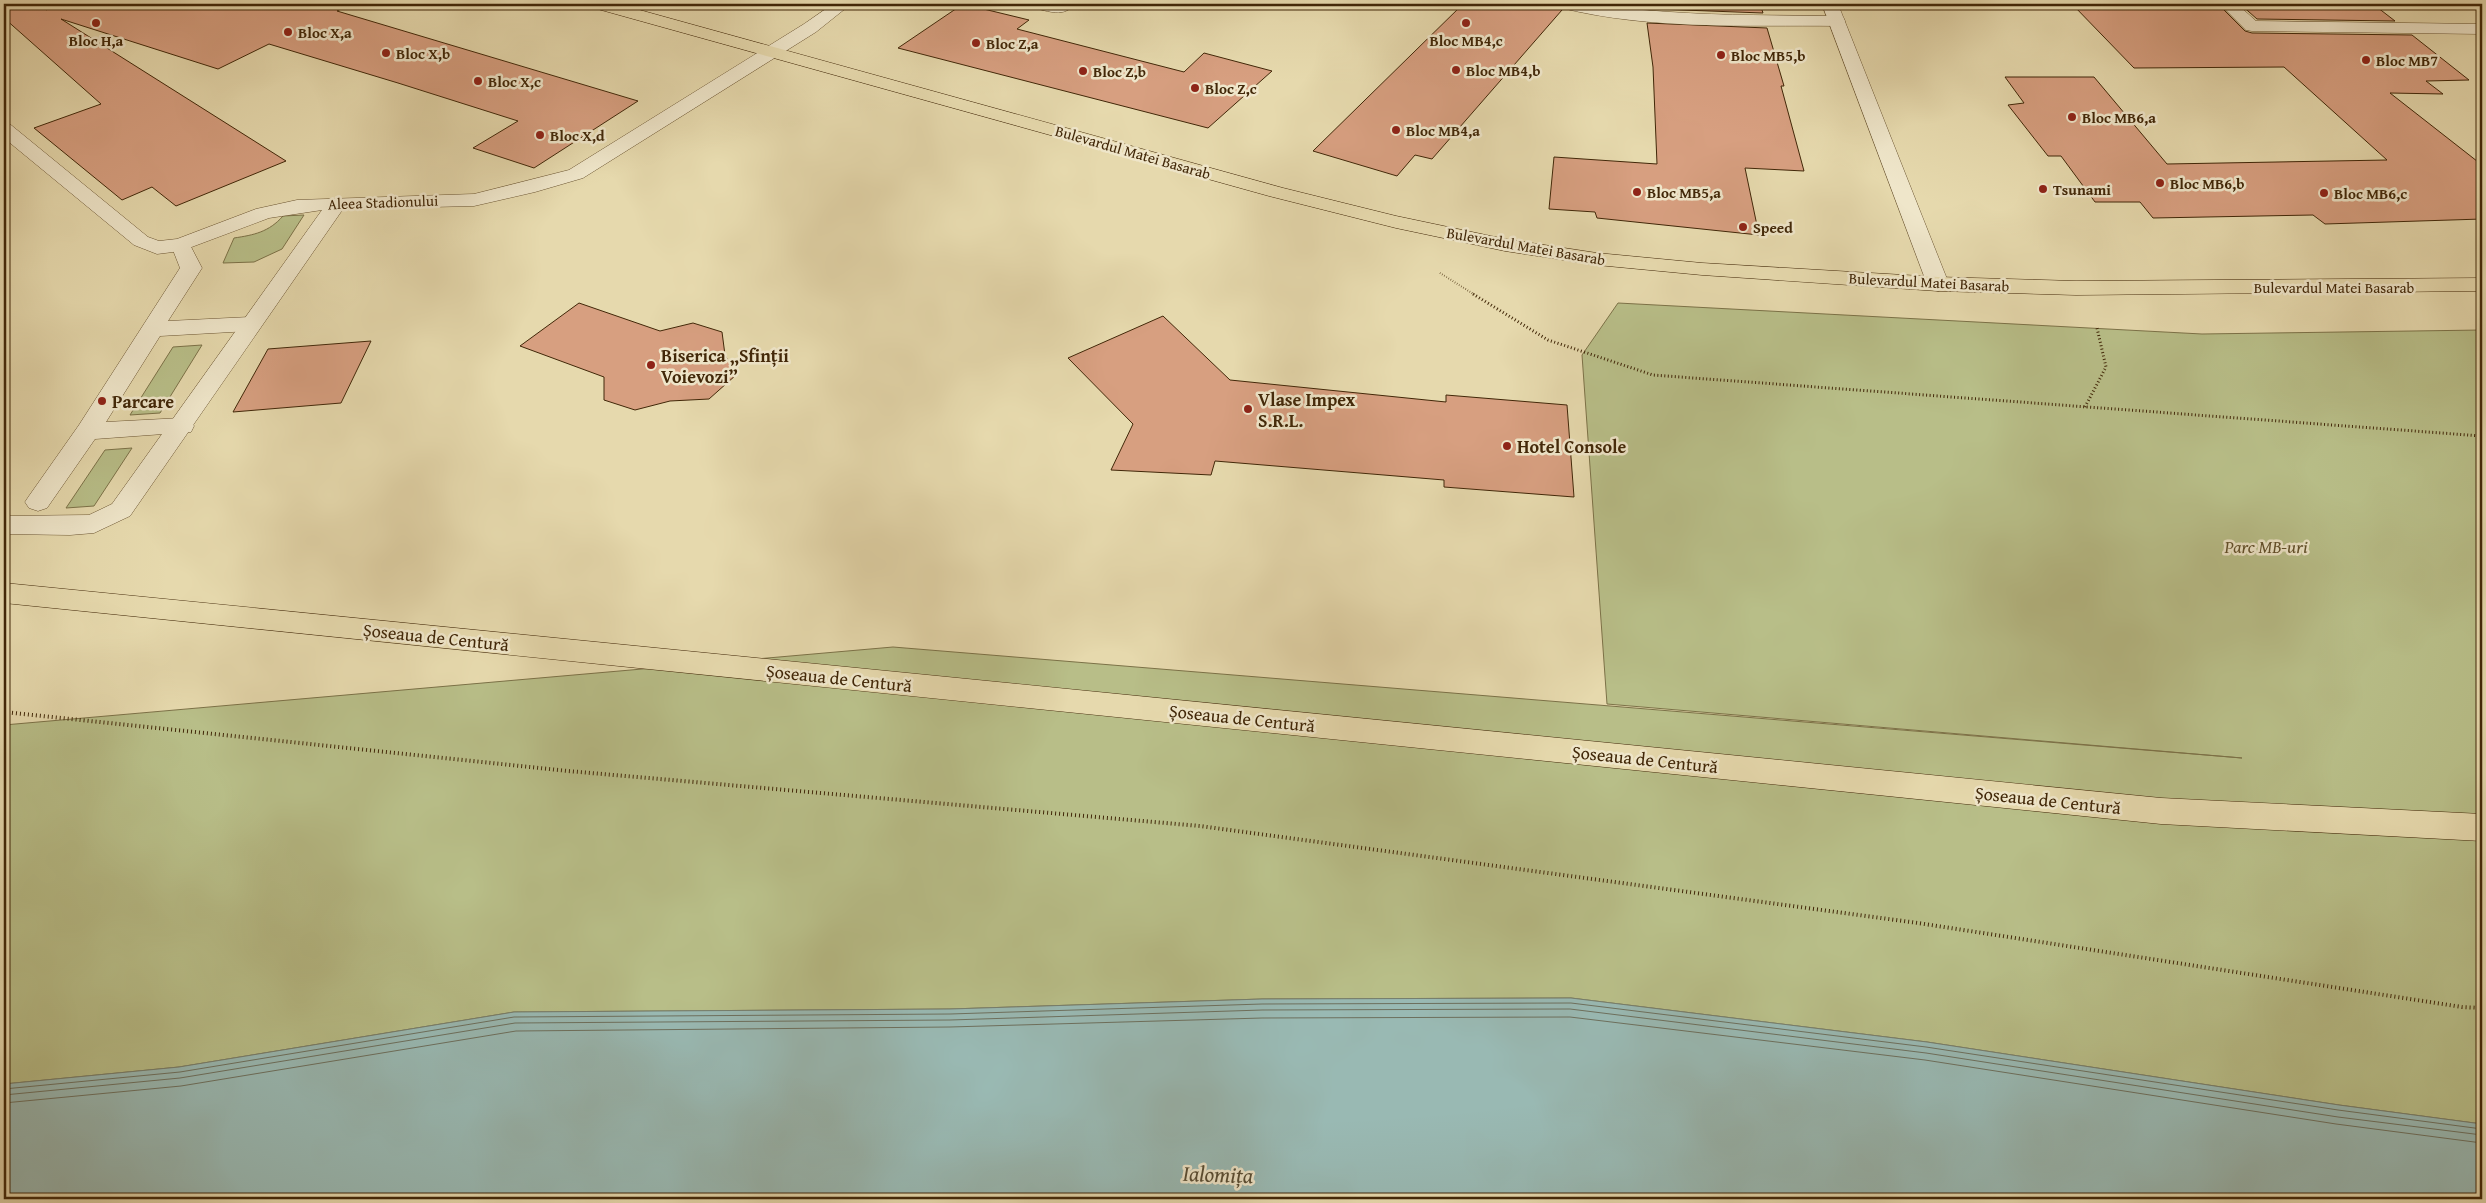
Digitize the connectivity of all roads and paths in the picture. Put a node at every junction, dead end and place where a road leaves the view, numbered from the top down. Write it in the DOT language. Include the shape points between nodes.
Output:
graph roads {
  1 [pos="600,4"];
  2 [pos="843,4"];
  3 [pos="1040,4"];
  4 [pos="1066,4"];
  5 [pos="1568,4"];
  6 [pos="2228,4"];
  7 [pos="1833,12"];
  8 [pos="2482,28"];
  9 [pos="772,51"];
  10 [pos="4,129"];
  11 [pos="337,203"];
  12 [pos="1396,222"];
  13 [pos="181,245"];
  14 [pos="1938,284"];
  15 [pos="2482,285"];
  16 [pos="2076,288"];
  17 [pos="250,324"];
  18 [pos="154,328"];
  19 [pos="2085,407"];
  20 [pos="182,426"];
  21 [pos="88,431"];
  22 [pos="2482,436"];
  23 [pos="38,502"];
  24 [pos="4,525"];
  25 [pos="4,593"];
  26 [pos="4,712"];
  27 [pos="2482,828"];
  28 [pos="2482,1008"];
  1 -- 9 [label="main road, Bulevardul Matei Basarab"];
  2 -- 9 [label="street, Aleea Stadionului"];
  3 -- 4 [label="street" via="1059,8"];
  5 -- 7 [label="street" via="1622,14 1700,19"];
  6 -- 8 [label="street" via="2252,26"];
  7 -- 14 [label="street"];
  9 -- 11 [label="street, Aleea Stadionului" via="576,174 474,200"];
  9 -- 12 [label="main road, Bulevardul Matei Basarab" via="1276,192"];
  10 -- 13 [label="street, Aleea Stadionului" via="141,241 157,248"];
  11 -- 13 [label="street, Aleea Stadionului" via="263,213"];
  11 -- 17 [label="street"];
  12 -- 14 [label="main road, Bulevardul Matei Basarab" via="1597,259"];
  12 -- 19 [label="path" via="1402,250 1548,340 1653,375"];
  13 -- 18 [label="street" via="192,268"];
  14 -- 16 [label="main road, Bulevardul Matei Basarab"];
  15 -- 16 [label="main road, Bulevardul Matei Basarab"];
  16 -- 19 [label="path" via="2094,315 2106,367"];
  17 -- 18 [label="street"];
  17 -- 20 [label="street"];
  18 -- 21 [label="street"];
  19 -- 22 [label="path"];
  20 -- 21 [label="street"];
  20 -- 24 [label="street" via="121,510 94,524"];
  21 -- 23 [label="street"];
  25 -- 27 [label="main road, Șoseaua de Centură" via="2161,811"];
  26 -- 28 [label="path" via="568,770 1200,826 1918,923"];
}
